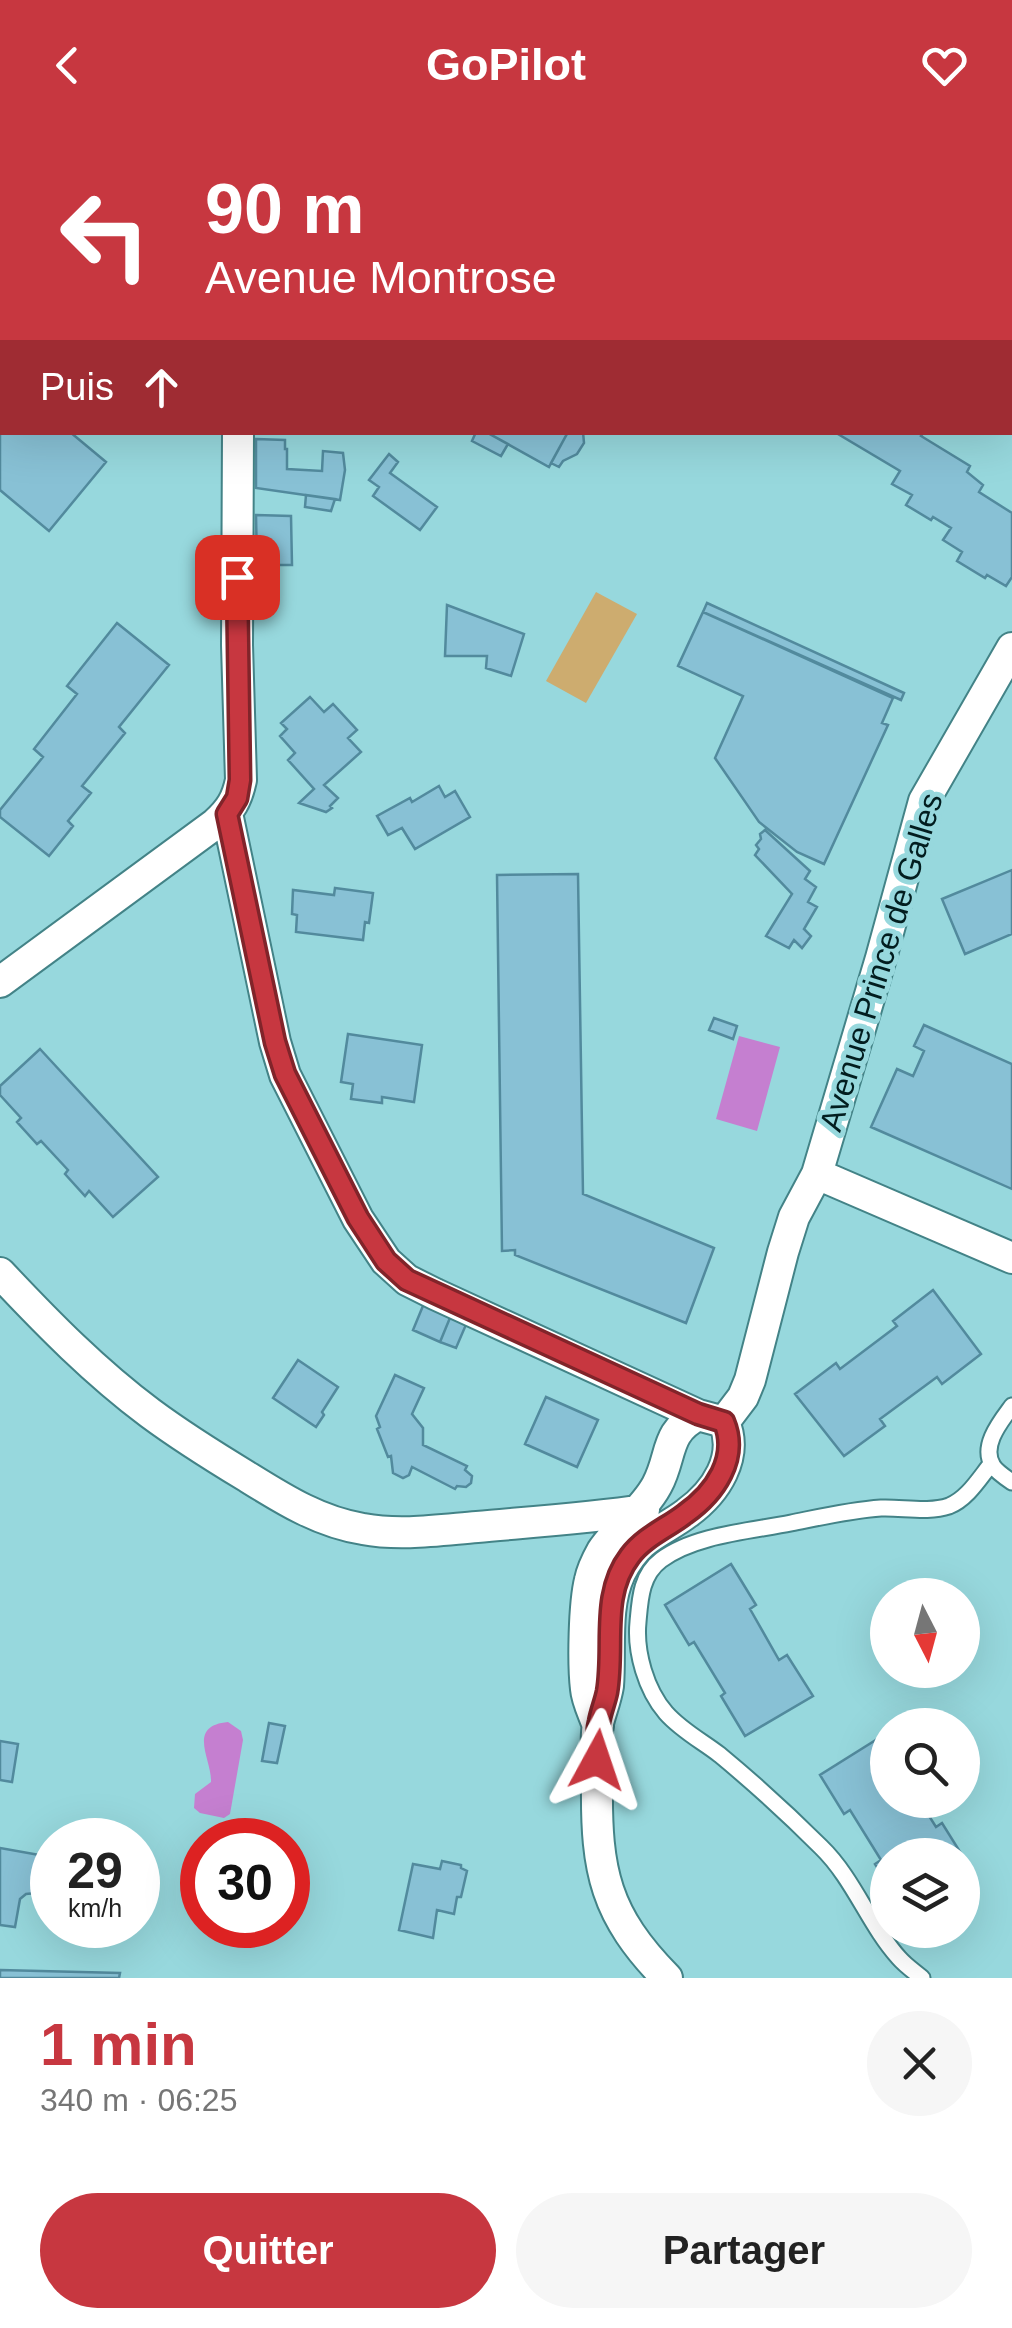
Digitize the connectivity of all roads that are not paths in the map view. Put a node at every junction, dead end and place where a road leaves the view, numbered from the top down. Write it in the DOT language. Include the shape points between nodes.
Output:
graph roads {
  1 [pos="238,435"];
  2 [pos="1012,648"];
  3 [pos="227,814"];
  4 [pos="0,982"];
  5 [pos="817,1174"];
  6 [pos="1012,1258"];
  7 [pos="0,1273"];
  8 [pos="1012,1406"];
  9 [pos="711,1418"];
  10 [pos="992,1464"];
  11 [pos="1012,1482"];
  12 [pos="702,1500"];
  13 [pos="639,1510"];
  14 [pos="565,1519"];
  15 [pos="596,1564"];
  16 [pos="598,1726"];
  17 [pos="667,1978"];
  18 [pos="922,1978"];
  1 -- 3 [label="street" via="240,780"];
  2 -- 5 [label="street, Avenue Prince de Galles" via="924,801"];
  3 -- 4 [label="street"];
  3 -- 9 [label="street" via="285,1074 386,1261 434,1294"];
  5 -- 6 [label="street"];
  5 -- 9 [label="street, Avenue Prince de Galles" via="794,1217 750,1380 735,1409"];
  7 -- 14 [label="street" via="150,1414 327,1521 401,1532"];
  8 -- 10 [label="lane" via="992,1438"];
  9 -- 12 [label="street" via="730,1446"];
  9 -- 13 [label="street, Avenue Prince de Galles" via="684,1422"];
  10 -- 11 [label="lane"];
  10 -- 18 [label="lane" via="965,1496 938,1508 838,1514 678,1550 648,1574 640,1593 642,1664 665,1712 825,1850 899,1958"];
  12 -- 13 [label="street"];
  12 -- 16 [label="street" via="630,1554 615,1583 608,1690"];
  13 -- 14 [label="street"];
  13 -- 15 [label="street, Avenue Prince de Galles"];
  14 -- 15 [label="street" via="582,1534"];
  15 -- 16 [label="street" via="588,1598 586,1691"];
  16 -- 17 [label="street" via="597,1829 608,1895 622,1924"];
}
